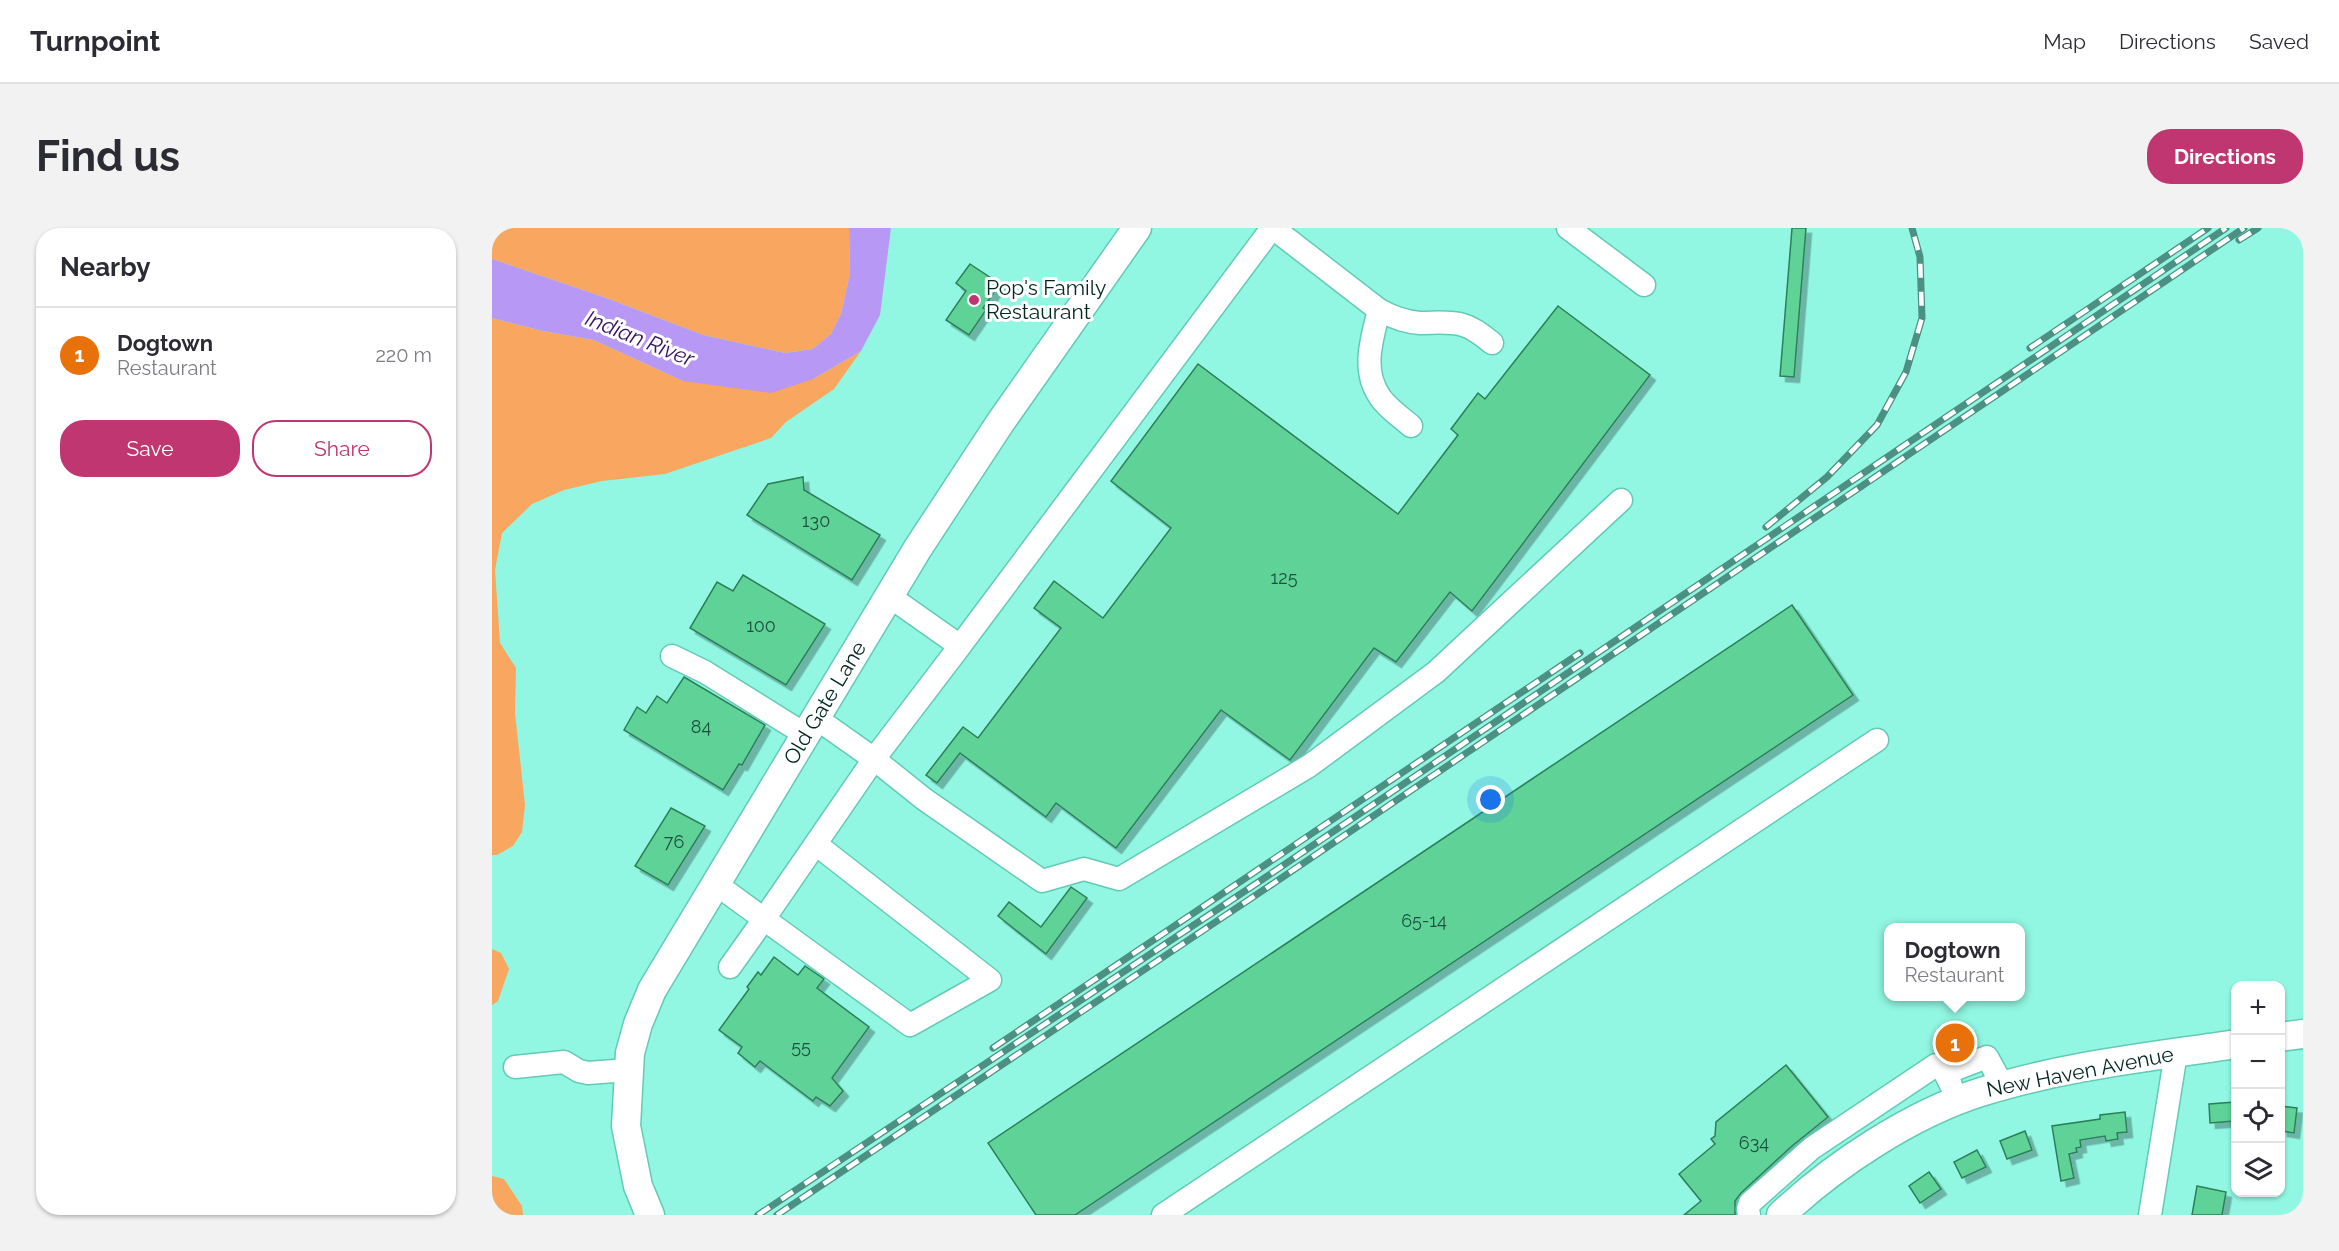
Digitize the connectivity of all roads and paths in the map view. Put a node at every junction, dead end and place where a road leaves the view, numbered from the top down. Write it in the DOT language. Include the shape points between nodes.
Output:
graph roads {
  1 [pos="1272,228"];
  2 [pos="1568,228"];
  3 [pos="1132,230"];
  4 [pos="1644,285"];
  5 [pos="1379,310"];
  6 [pos="1492,343"];
  7 [pos="1411,426"];
  8 [pos="1621,500"];
  9 [pos="889,596"];
  10 [pos="960,646"];
  11 [pos="672,656"];
  12 [pos="811,727"];
  13 [pos="1877,740"];
  14 [pos="874,759"];
  15 [pos="817,845"];
  16 [pos="716,884"];
  17 [pos="764,920"];
  18 [pos="730,967"];
  19 [pos="2303,1034"];
  20 [pos="2285,1036"];
  21 [pos="2231,1045"];
  22 [pos="2176,1053"];
  23 [pos="515,1067"];
  24 [pos="628,1070"];
  25 [pos="1945,1073"];
  26 [pos="2003,1086"];
  27 [pos="1958,1100"];
  28 [pos="1812,1148"];
  29 [pos="1833,1170"];
  30 [pos="650,1215"];
  31 [pos="1163,1215"];
  32 [pos="1749,1215"];
  33 [pos="1781,1215"];
  34 [pos="2150,1215"];
  1 -- 5 [label="street"];
  1 -- 10 [label="street"];
  2 -- 4 [label="street"];
  3 -- 9 [label="main road, Old Gate Lane" via="1000,423"];
  5 -- 6 [label="street" via="1418,323 1464,325"];
  5 -- 7 [label="street" via="1369,350 1370,372 1380,397"];
  8 -- 14 [label="street" via="1436,672 1309,766 1119,879 1084,869 1042,881"];
  9 -- 10 [label="street"];
  9 -- 12 [label="main road, Old Gate Lane"];
  10 -- 14 [label="street"];
  11 -- 12 [label="street"];
  12 -- 14 [label="street"];
  12 -- 16 [label="main road, Old Gate Lane"];
  13 -- 31 [label="street"];
  14 -- 15 [label="street"];
  15 -- 17 [label="street"];
  15 -- 17 [label="street" via="990,980 910,1025"];
  16 -- 17 [label="street"];
  16 -- 24 [label="main road, Old Gate Lane" via="652,990 638,1024"];
  17 -- 18 [label="street"];
  19 -- 20 [label="main road"];
  21 -- 22 [label="main road, New Haven Avenue"];
  22 -- 26 [label="main road, New Haven Avenue" via="2065,1071"];
  22 -- 34 [label="street"];
  23 -- 24 [label="street" via="564,1062 588,1073"];
  24 -- 30 [label="main road, Old Gate Lane" via="626,1126 638,1186"];
  25 -- 26 [label="street" via="1987,1057"];
  25 -- 27 [label="street"];
  25 -- 28 [label="street" via="1942,1065 1936,1065"];
  26 -- 27 [label="main road, New Haven Avenue"];
  27 -- 29 [label="main road, New Haven Avenue" via="1896,1131"];
  28 -- 29 [label="street"];
  28 -- 32 [label="street" via="1750,1203"];
  29 -- 33 [label="main road, New Haven Avenue"];
}
